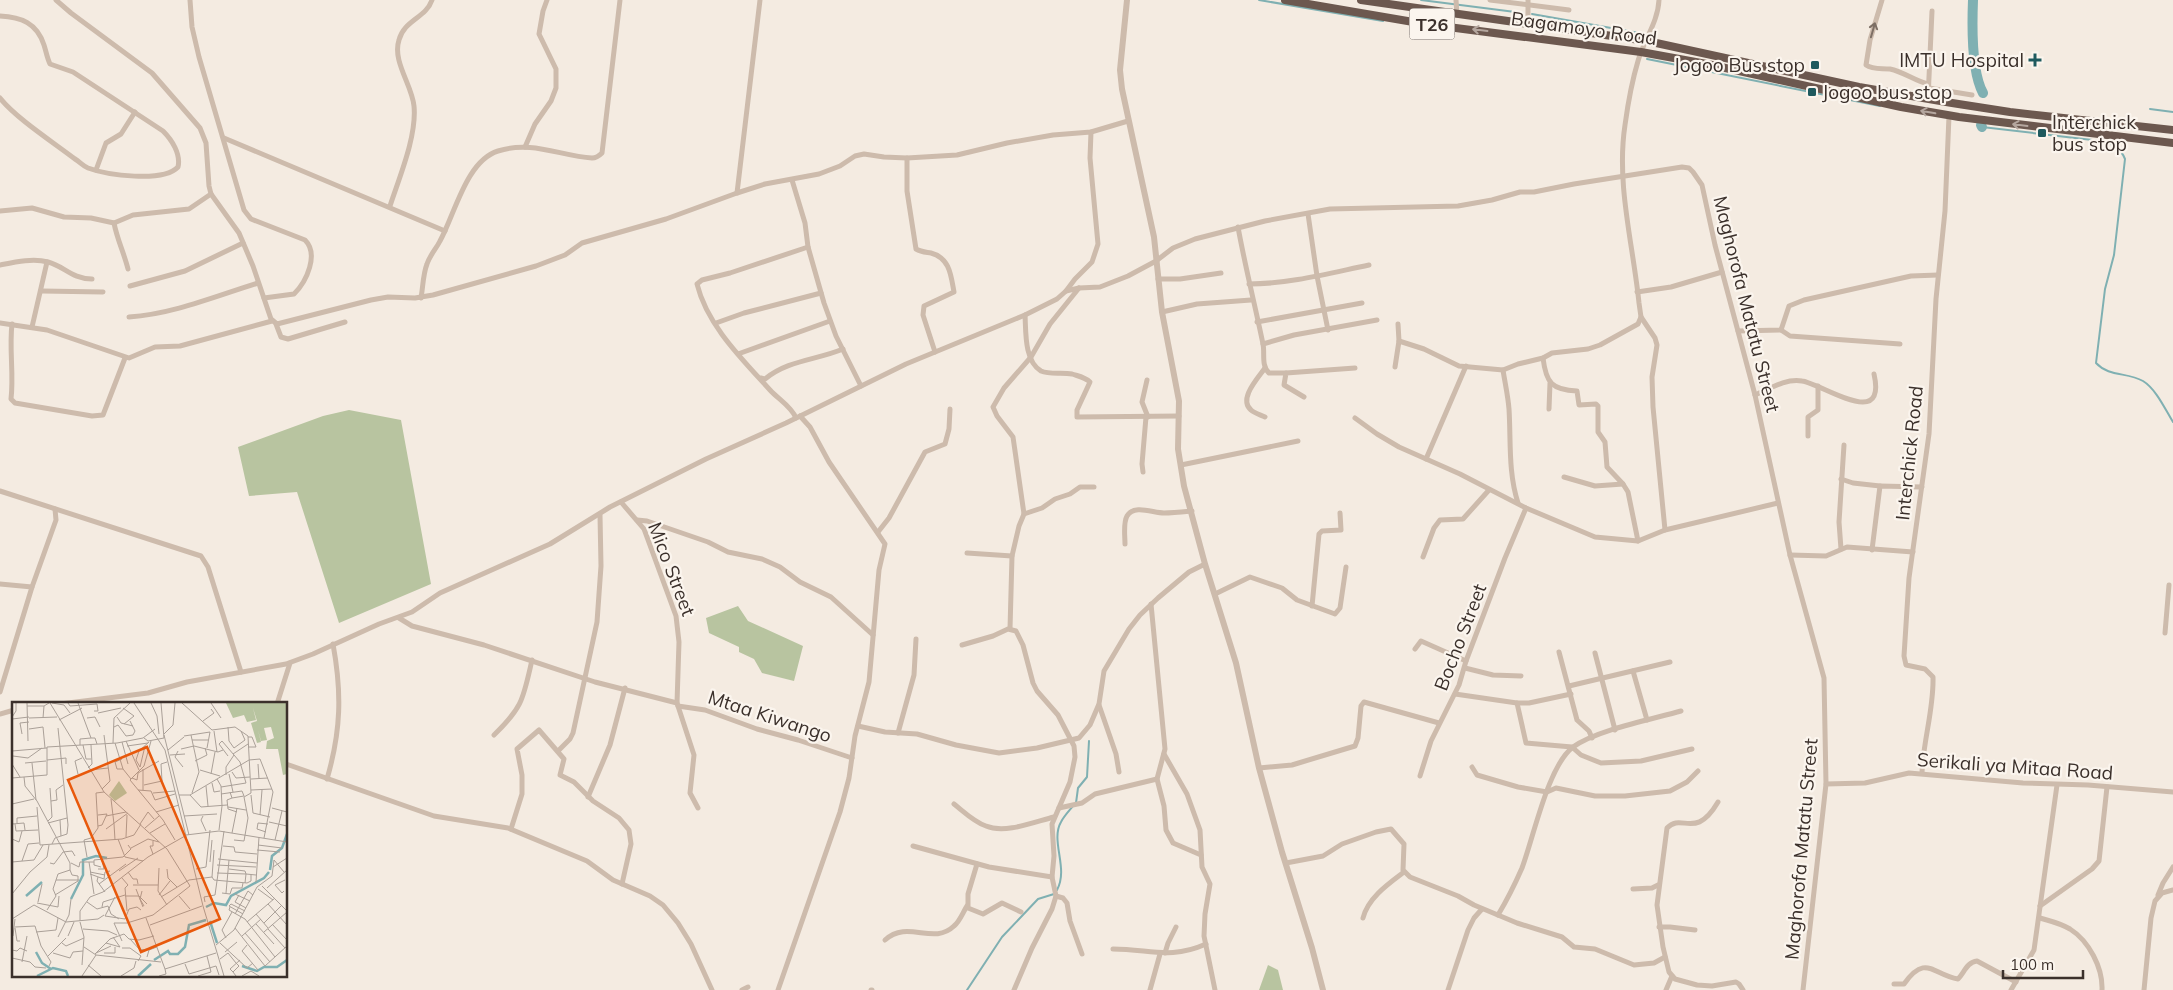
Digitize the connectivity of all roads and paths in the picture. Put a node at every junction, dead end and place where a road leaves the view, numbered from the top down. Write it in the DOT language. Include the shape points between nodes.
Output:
graph roads {
  1 [pos="56,0"];
  2 [pos="190,0"];
  3 [pos="432,0"];
  4 [pos="547,0"];
  5 [pos="620,0"];
  6 [pos="760,0"];
  7 [pos="1127,0"];
  8 [pos="1285,0"];
  9 [pos="1361,0"];
  10 [pos="1456,0"];
  11 [pos="1490,0"];
  12 [pos="1659,0"];
  13 [pos="1882,0"];
  14 [pos="1528,3"];
  15 [pos="1569,10"];
  16 [pos="1932,11"];
  17 [pos="1457,15"];
  18 [pos="0,16"];
  19 [pos="1528,23"];
  20 [pos="1647,41"];
  21 [pos="1641,52"];
  22 [pos="1928,86"];
  23 [pos="1972,95"];
  24 [pos="0,98"];
  25 [pos="1928,99"];
  26 [pos="135,112"];
  27 [pos="1949,116"];
  28 [pos="1128,121"];
  29 [pos="2173,130"];
  30 [pos="1091,132"];
  31 [pos="224,138"];
  32 [pos="2173,143"];
  33 [pos="525,147"];
  34 [pos="907,158"];
  35 [pos="96,170"];
  36 [pos="1623,177"];
  37 [pos="792,180"];
  38 [pos="736,193"];
  39 [pos="211,194"];
  40 [pos="390,206"];
  41 [pos="0,211"];
  42 [pos="1308,214"];
  43 [pos="114,223"];
  44 [pos="1238,227"];
  45 [pos="445,231"];
  46 [pos="243,243"];
  47 [pos="808,247"];
  48 [pos="1156,261"];
  49 [pos="48,262"];
  50 [pos="0,265"];
  51 [pos="1369,265"];
  52 [pos="128,269"];
  53 [pos="1722,272"];
  54 [pos="1221,273"];
  55 [pos="1938,274"];
  56 [pos="1317,276"];
  57 [pos="1158,278"];
  58 [pos="92,279"];
  59 [pos="258,283"];
  60 [pos="1249,284"];
  61 [pos="130,286"];
  62 [pos="1079,288"];
  63 [pos="1066,291"];
  64 [pos="42,292"];
  65 [pos="103,292"];
  66 [pos="1637,292"];
  67 [pos="821,293"];
  68 [pos="264,298"];
  69 [pos="421,298"];
  70 [pos="1252,300"];
  71 [pos="1362,303"];
  72 [pos="1325,309"];
  73 [pos="1162,312"];
  74 [pos="1025,315"];
  75 [pos="129,317"];
  76 [pos="1641,317"];
  77 [pos="1377,320"];
  78 [pos="830,321"];
  79 [pos="0,322"];
  80 [pos="274,322"];
  81 [pos="345,322"];
  82 [pos="1257,322"];
  83 [pos="716,323"];
  84 [pos="12,324"];
  85 [pos="1398,324"];
  86 [pos="32,327"];
  87 [pos="1328,330"];
  88 [pos="1781,330"];
  89 [pos="1738,331"];
  90 [pos="1399,342"];
  91 [pos="1263,344"];
  92 [pos="1900,344"];
  93 [pos="843,349"];
  94 [pos="935,352"];
  95 [pos="738,354"];
  96 [pos="1031,357"];
  97 [pos="125,358"];
  98 [pos="1543,358"];
  99 [pos="1466,366"];
  100 [pos="1395,367"];
  101 [pos="1265,368"];
  102 [pos="1355,368"];
  103 [pos="1503,370"];
  104 [pos="1286,373"];
  105 [pos="1874,374"];
  106 [pos="760,378"];
  107 [pos="1147,380"];
  108 [pos="1550,383"];
  109 [pos="861,386"];
  110 [pos="1818,386"];
  111 [pos="1755,395"];
  112 [pos="1304,397"];
  113 [pos="950,409"];
  114 [pos="1549,409"];
  115 [pos="1179,416"];
  116 [pos="798,417"];
  117 [pos="1147,417"];
  118 [pos="1265,417"];
  119 [pos="1355,418"];
  120 [pos="1808,436"];
  121 [pos="1298,441"];
  122 [pos="1844,445"];
  123 [pos="1426,459"];
  124 [pos="1181,466"];
  125 [pos="1143,472"];
  126 [pos="1564,477"];
  127 [pos="1841,479"];
  128 [pos="1624,484"];
  129 [pos="1880,486"];
  130 [pos="1094,487"];
  131 [pos="1922,487"];
  132 [pos="0,490"];
  133 [pos="1489,490"];
  134 [pos="621,502"];
  135 [pos="1778,503"];
  136 [pos="1518,504"];
  137 [pos="1526,508"];
  138 [pos="55,509"];
  139 [pos="1192,511"];
  140 [pos="1340,513"];
  141 [pos="1024,514"];
  142 [pos="600,515"];
  143 [pos="637,520"];
  144 [pos="1665,530"];
  145 [pos="878,532"];
  146 [pos="1638,541"];
  147 [pos="1125,544"];
  148 [pos="1841,549"];
  149 [pos="1872,550"];
  150 [pos="1913,552"];
  151 [pos="967,553"];
  152 [pos="1790,555"];
  153 [pos="1012,556"];
  154 [pos="1423,557"];
  155 [pos="1205,564"];
  156 [pos="1346,567"];
  157 [pos="0,584"];
  158 [pos="2169,585"];
  159 [pos="32,587"];
  160 [pos="1215,594"];
  161 [pos="1151,604"];
  162 [pos="1312,606"];
  163 [pos="399,618"];
  164 [pos="1010,629"];
  165 [pos="2165,633"];
  166 [pos="873,634"];
  167 [pos="916,639"];
  168 [pos="333,644"];
  169 [pos="962,646"];
  170 [pos="1416,649"];
  171 [pos="1559,652"];
  172 [pos="1595,654"];
  173 [pos="532,660"];
  174 [pos="1670,662"];
  175 [pos="290,663"];
  176 [pos="1466,664"];
  177 [pos="1633,671"];
  178 [pos="241,672"];
  179 [pos="1521,676"];
  180 [pos="1601,678"];
  181 [pos="586,679"];
  182 [pos="1569,686"];
  183 [pos="625,688"];
  184 [pos="0,692"];
  185 [pos="1455,694"];
  186 [pos="1571,694"];
  187 [pos="76,702"];
  188 [pos="278,702"];
  189 [pos="678,704"];
  190 [pos="1099,704"];
  191 [pos="1517,704"];
  192 [pos="1681,711"];
  193 [pos="1647,720"];
  194 [pos="1439,723"];
  195 [pos="858,726"];
  196 [pos="1615,730"];
  197 [pos="898,733"];
  198 [pos="494,735"];
  199 [pos="1592,738"];
  200 [pos="1072,741"];
  201 [pos="1572,747"];
  202 [pos="1692,749"];
  203 [pos="558,751"];
  204 [pos="1164,754"];
  205 [pos="852,758"];
  206 [pos="288,765"];
  207 [pos="1259,768"];
  208 [pos="1472,768"];
  209 [pos="1698,771"];
  210 [pos="1119,772"];
  211 [pos="1922,773"];
  212 [pos="1420,776"];
  213 [pos="327,779"];
  214 [pos="1157,779"];
  215 [pos="1826,784"];
  216 [pos="2057,785"];
  217 [pos="2107,787"];
  218 [pos="1548,792"];
  219 [pos="2173,792"];
  220 [pos="588,797"];
  221 [pos="1718,802"];
  222 [pos="954,804"];
  223 [pos="698,808"];
  224 [pos="1059,808"];
  225 [pos="1054,817"];
  226 [pos="511,829"];
  227 [pos="913,846"];
  228 [pos="1201,855"];
  229 [pos="1286,863"];
  230 [pos="977,864"];
  231 [pos="2173,867"];
  232 [pos="1404,872"];
  233 [pos="1052,877"];
  234 [pos="622,884"];
  235 [pos="1658,885"];
  236 [pos="1633,889"];
  237 [pos="2173,890"];
  238 [pos="1056,896"];
  239 [pos="2158,896"];
  240 [pos="967,906"];
  241 [pos="2040,906"];
  242 [pos="1482,909"];
  243 [pos="1021,912"];
  244 [pos="1498,915"];
  245 [pos="1363,918"];
  246 [pos="2040,918"];
  247 [pos="1176,927"];
  248 [pos="1659,927"];
  249 [pos="1695,930"];
  250 [pos="885,940"];
  251 [pos="1206,944"];
  252 [pos="1113,949"];
  253 [pos="1162,953"];
  254 [pos="1082,954"];
  255 [pos="1665,957"];
  256 [pos="1672,976"];
  257 [pos="2016,982"];
  258 [pos="1894,984"];
  259 [pos="748,987"];
  260 [pos="712,990"];
  261 [pos="742,990"];
  262 [pos="778,990"];
  263 [pos="1014,990"];
  264 [pos="1150,990"];
  265 [pos="1215,990"];
  266 [pos="1323,990"];
  267 [pos="1448,990"];
  268 [pos="1666,990"];
  269 [pos="1743,990"];
  270 [pos="1803,990"];
  271 [pos="2011,990"];
  272 [pos="2102,990"];
  273 [pos="2144,990"];
  1 -- 39 [label="street" via="152,73 197,124 205,138"];
  2 -- 31 [label="street" via="199,57"];
  3 -- 40 [label="street" via="428,10 408,23 397,49 414,106 410,140"];
  4 -- 33 [label="street" via="538,34 556,69 556,88"];
  5 -- 33 [label="street" via="602,153 593,158"];
  6 -- 38 [label="street"];
  7 -- 28 [label="street" via="1120,70"];
  21 -- 8 [label="highway, Bagamoyo Road / T26, one-way" via="1425,24"];
  9 -- 17 [label="highway, Bagamoyo Road / T26"];
  10 -- 17 [label="street"];
  11 -- 14 [label="street"];
  12 -- 20 [label="street" via="1658,15"];
  22 -- 13 [label="street, one-way" via="1904,73 1866,65"];
  14 -- 15 [label="street"];
  14 -- 19 [label="street"];
  16 -- 22 [label="street"];
  17 -- 19 [label="highway, Bagamoyo Road / T26"];
  18 -- 26 [label="street" via="16,17 28,23 44,43 50,64 73,72"];
  19 -- 20 [label="highway, Bagamoyo Road / T26"];
  20 -- 21 [label="street"];
  20 -- 25 [label="highway, Bagamoyo Road / T26"];
  27 -- 21 [label="highway, Bagamoyo Road / T26, one-way"];
  21 -- 36 [label="street" via="1624,126"];
  22 -- 23 [label="street"];
  22 -- 25 [label="street"];
  24 -- 35 [label="street" via="51,142 85,167"];
  25 -- 29 [label="highway, Bagamoyo Road / T26"];
  26 -- 35 [label="street" via="121,134 106,143"];
  26 -- 35 [label="street" via="167,136 178,156 178,167 172,172 149,176"];
  32 -- 27 [label="highway, Bagamoyo Road / T26, one-way"];
  27 -- 55 [label="street, Interchick Road" via="1945,211"];
  28 -- 30 [label="street"];
  28 -- 48 [label="street" via="1154,237"];
  30 -- 34 [label="street" via="1028,140 957,155"];
  30 -- 63 [label="street" via="1090,158 1098,244 1092,262"];
  31 -- 40 [label="street"];
  31 -- 68 [label="street" via="248,216 305,240 312,252 310,266 294,294"];
  33 -- 45 [label="street" via="497,151 479,162"];
  34 -- 37 [label="street" via="864,154 832,170"];
  34 -- 94 [label="street" via="907,191 916,249 944,260 954,292 924,306 923,315"];
  36 -- 42 [label="street, Maghorofa Matatu Street" via="1520,192 1458,206 1330,209"];
  36 -- 53 [label="street, Maghorofa Matatu Street" via="1689,168 1702,185"];
  36 -- 66 [label="street"];
  37 -- 38 [label="street"];
  37 -- 47 [label="street" via="805,223"];
  38 -- 69 [label="street" via="666,219 582,243 565,255 536,266"];
  39 -- 43 [label="street" via="189,209 133,215"];
  39 -- 46 [label="street"];
  40 -- 45 [label="street"];
  41 -- 43 [label="street" via="32,208 64,217"];
  42 -- 44 [label="street, Maghorofa Matatu Street"];
  42 -- 56 [label="street"];
  43 -- 52 [label="street"];
  44 -- 48 [label="street, Maghorofa Matatu Street" via="1184,243"];
  44 -- 60 [label="street"];
  45 -- 69 [label="street" via="426,266"];
  46 -- 59 [label="street"];
  46 -- 61 [label="street" via="185,271"];
  47 -- 67 [label="street"];
  47 -- 83 [label="street" via="698,282 704,304"];
  48 -- 57 [label="street"];
  48 -- 62 [label="street, Maghorofa Matatu Street" via="1100,287"];
  49 -- 50 [label="street" via="36,260"];
  49 -- 58 [label="street" via="76,276"];
  49 -- 64 [label="street"];
  51 -- 56 [label="street"];
  53 -- 66 [label="street" via="1671,287"];
  53 -- 89 [label="street, Maghorofa Matatu Street"];
  54 -- 57 [label="street" via="1180,279"];
  55 -- 88 [label="street" via="1912,276 1792,304 1787,309"];
  55 -- 131 [label="street, Interchick Road" via="1929,434"];
  56 -- 60 [label="street"];
  56 -- 72 [label="street"];
  57 -- 73 [label="street"];
  59 -- 68 [label="street"];
  59 -- 75 [label="street" via="199,302"];
  60 -- 70 [label="street"];
  62 -- 63 [label="street, Maghorofa Matatu Street"];
  62 -- 96 [label="street" via="1047,329"];
  63 -- 74 [label="street"];
  64 -- 65 [label="street"];
  64 -- 86 [label="street"];
  66 -- 76 [label="street"];
  67 -- 78 [label="street"];
  67 -- 83 [label="street"];
  68 -- 80 [label="street"];
  69 -- 80 [label="street" via="388,297"];
  70 -- 73 [label="street" via="1197,304"];
  70 -- 82 [label="street"];
  71 -- 72 [label="street"];
  72 -- 82 [label="street"];
  72 -- 87 [label="street"];
  73 -- 115 [label="street"];
  74 -- 94 [label="street"];
  74 -- 96 [label="street"];
  76 -- 98 [label="street" via="1638,324 1600,345 1560,351"];
  76 -- 144 [label="street" via="1657,345 1652,377 1653,406"];
  77 -- 87 [label="street"];
  78 -- 93 [label="street"];
  78 -- 95 [label="street"];
  79 -- 84 [label="street"];
  80 -- 81 [label="street" via="281,338 288,339"];
  80 -- 97 [label="street" via="180,346 155,348"];
  82 -- 91 [label="street"];
  83 -- 95 [label="street"];
  84 -- 86 [label="street"];
  84 -- 97 [label="street" via="11,399 15,402 92,416 103,415"];
  85 -- 90 [label="street"];
  86 -- 97 [label="street"];
  87 -- 91 [label="street"];
  88 -- 89 [label="street"];
  88 -- 92 [label="street" via="1790,336"];
  89 -- 111 [label="street, Maghorofa Matatu Street"];
  90 -- 99 [label="street"];
  90 -- 100 [label="street"];
  91 -- 101 [label="street"];
  93 -- 106 [label="street" via="806,359 765,379"];
  93 -- 109 [label="street"];
  94 -- 109 [label="street"];
  95 -- 106 [label="street"];
  96 -- 117 [label="street" via="1040,370 1070,374 1090,382 1076,410 1077,417"];
  96 -- 141 [label="street" via="1004,388 994,407 1014,437"];
  98 -- 103 [label="street"];
  98 -- 108 [label="street"];
  99 -- 103 [label="street"];
  99 -- 123 [label="street"];
  101 -- 104 [label="street" via="1269,373"];
  101 -- 118 [label="street" via="1246,398 1251,410"];
  102 -- 104 [label="street"];
  103 -- 136 [label="street" via="1509,410 1510,459"];
  104 -- 112 [label="street" via="1284,385"];
  105 -- 110 [label="street" via="1877,390 1869,401 1853,401"];
  106 -- 116 [label="street"];
  107 -- 117 [label="street" via="1142,402"];
  108 -- 114 [label="street"];
  108 -- 128 [label="street" via="1577,391 1579,405 1598,406 1598,432 1605,440 1607,467"];
  109 -- 116 [label="street"];
  110 -- 111 [label="street" via="1802,380 1789,381"];
  110 -- 120 [label="street" via="1818,409 1808,417"];
  111 -- 135 [label="street, Maghorofa Matatu Street"];
  113 -- 145 [label="street" via="945,444 925,452"];
  115 -- 117 [label="street"];
  115 -- 124 [label="street"];
  116 -- 134 [label="street"];
  116 -- 145 [label="street" via="810,427 829,462"];
  117 -- 125 [label="street"];
  119 -- 123 [label="street" via="1377,434"];
  121 -- 124 [label="street"];
  122 -- 127 [label="street"];
  123 -- 133 [label="street"];
  124 -- 139 [label="street"];
  126 -- 128 [label="street" via="1595,486"];
  127 -- 129 [label="street"];
  127 -- 148 [label="street"];
  128 -- 146 [label="street" via="1630,497"];
  129 -- 131 [label="street"];
  129 -- 149 [label="street"];
  130 -- 141 [label="street" via="1080,486 1042,508"];
  131 -- 150 [label="street, Interchick Road"];
  132 -- 138 [label="street"];
  133 -- 136 [label="street"];
  133 -- 154 [label="street" via="1463,519 1440,520"];
  134 -- 142 [label="street"];
  134 -- 143 [label="street, Mico Street"];
  135 -- 144 [label="street"];
  135 -- 152 [label="street, Maghorofa Matatu Street"];
  136 -- 137 [label="street"];
  137 -- 146 [label="street" via="1585,535"];
  137 -- 176 [label="street, Bocho Street"];
  138 -- 159 [label="street" via="56,520"];
  138 -- 178 [label="street" via="201,556 208,567"];
  139 -- 147 [label="street" via="1133,511 1125,521"];
  139 -- 155 [label="street"];
  140 -- 162 [label="street" via="1341,530 1319,534"];
  141 -- 153 [label="street"];
  142 -- 163 [label="street" via="550,544 445,591"];
  142 -- 181 [label="street" via="598,622"];
  143 -- 166 [label="street" via="647,520 728,552 771,563 831,597"];
  143 -- 189 [label="street, Mico Street" via="644,529 676,616 679,631"];
  144 -- 146 [label="street"];
  145 -- 166 [label="street" via="885,544"];
  148 -- 149 [label="street"];
  148 -- 152 [label="street" via="1826,556"];
  149 -- 150 [label="street"];
  150 -- 211 [label="street, Interchick Road" via="1904,661 1908,667 1925,669 1933,677"];
  151 -- 153 [label="street"];
  152 -- 215 [label="street, Maghorofa Matatu Street" via="1824,678"];
  153 -- 164 [label="street"];
  155 -- 160 [label="street"];
  155 -- 161 [label="street" via="1189,572"];
  156 -- 162 [label="street" via="1339,611 1332,614"];
  157 -- 159 [label="street"];
  158 -- 165 [label="street"];
  159 -- 184 [label="street"];
  160 -- 162 [label="street" via="1250,577 1282,588 1296,600"];
  160 -- 207 [label="street" via="1236,664"];
  161 -- 190 [label="street" via="1129,629 1108,662 1102,676"];
  161 -- 204 [label="street"];
  163 -- 168 [label="street"];
  163 -- 173 [label="street, Mtaa Kiwango" via="412,626"];
  164 -- 169 [label="street"];
  164 -- 200 [label="street" via="1020,637 1037,692 1055,710"];
  166 -- 195 [label="street" via="869,682"];
  167 -- 197 [label="street" via="912,681"];
  168 -- 175 [label="street"];
  168 -- 213 [label="street" via="338,671 340,720"];
  170 -- 176 [label="street" via="1421,641"];
  171 -- 182 [label="street"];
  172 -- 180 [label="street"];
  173 -- 181 [label="street, Mtaa Kiwango"];
  173 -- 198 [label="street" via="519,707"];
  174 -- 177 [label="street"];
  175 -- 178 [label="street"];
  175 -- 188 [label="street"];
  176 -- 179 [label="street" via="1493,675"];
  176 -- 185 [label="street, Bocho Street"];
  177 -- 180 [label="street"];
  177 -- 193 [label="street"];
  178 -- 187 [label="street" via="148,693"];
  180 -- 182 [label="street"];
  180 -- 196 [label="street"];
  181 -- 183 [label="street, Mtaa Kiwango"];
  181 -- 203 [label="street" via="573,733"];
  182 -- 186 [label="street"];
  183 -- 189 [label="street, Mtaa Kiwango"];
  183 -- 220 [label="street" via="610,745"];
  185 -- 191 [label="street"];
  185 -- 194 [label="street, Bocho Street"];
  186 -- 191 [label="street"];
  186 -- 199 [label="street" via="1578,720"];
  189 -- 205 [label="street, Mtaa Kiwango" via="714,712 757,729"];
  189 -- 223 [label="street, Mico Street" via="694,755 690,793"];
  190 -- 200 [label="street" via="1086,731"];
  190 -- 210 [label="street"];
  191 -- 201 [label="street" via="1526,743"];
  192 -- 193 [label="street"];
  193 -- 196 [label="street"];
  194 -- 207 [label="street" via="1364,702 1354,746 1292,765"];
  194 -- 212 [label="street, Bocho Street"];
  195 -- 197 [label="street"];
  195 -- 205 [label="street"];
  196 -- 199 [label="street"];
  197 -- 200 [label="street" via="917,734 999,753"];
  199 -- 201 [label="street"];
  200 -- 224 [label="street" via="1074,765"];
  201 -- 202 [label="street" via="1581,756 1601,763 1641,761"];
  201 -- 218 [label="street" via="1554,773"];
  203 -- 220 [label="street" via="564,759 559,775 574,782"];
  203 -- 226 [label="street" via="538,730 517,749 522,794"];
  204 -- 214 [label="street"];
  204 -- 228 [label="street" via="1188,794 1200,830"];
  205 -- 262 [label="street" via="840,812"];
  206 -- 213 [label="street"];
  207 -- 229 [label="street"];
  208 -- 218 [label="street" via="1477,775"];
  209 -- 218 [label="street" via="1680,787 1655,794 1595,796 1556,788"];
  211 -- 215 [label="street, Serikali ya Mitaa Road" via="1903,773 1865,783"];
  211 -- 216 [label="street, Serikali ya Mitaa Road"];
  213 -- 226 [label="street" via="434,816"];
  214 -- 224 [label="street" via="1095,794 1082,803"];
  214 -- 228 [label="street" via="1170,840"];
  215 -- 270 [label="street, Maghorofa Matatu Street"];
  216 -- 217 [label="street, Serikali ya Mitaa Road"];
  216 -- 241 [label="street"];
  217 -- 219 [label="street, Serikali ya Mitaa Road"];
  217 -- 241 [label="street" via="2099,861"];
  218 -- 244 [label="street" via="1522,868"];
  220 -- 234 [label="street" via="622,821 631,834"];
  221 -- 235 [label="street" via="1701,822 1676,822 1667,828"];
  222 -- 225 [label="street" via="990,828 1008,829"];
  224 -- 225 [label="street"];
  225 -- 233 [label="street"];
  226 -- 234 [label="street" via="586,861"];
  227 -- 230 [label="street"];
  228 -- 251 [label="street" via="1203,870 1210,884 1205,914"];
  229 -- 232 [label="street" via="1323,856 1342,844 1391,829 1404,844"];
  229 -- 266 [label="street"];
  230 -- 233 [label="street"];
  230 -- 240 [label="street"];
  231 -- 239 [label="street"];
  232 -- 242 [label="street"];
  232 -- 245 [label="street" via="1377,894"];
  233 -- 238 [label="street"];
  234 -- 260 [label="street" via="663,905 691,944"];
  235 -- 236 [label="street"];
  235 -- 248 [label="street"];
  237 -- 239 [label="street" via="2166,890"];
  238 -- 254 [label="street" via="1066,903"];
  238 -- 263 [label="street"];
  239 -- 273 [label="street" via="2151,918"];
  240 -- 243 [label="street" via="983,914 1004,904"];
  240 -- 250 [label="street" via="956,925 938,934 902,931"];
  241 -- 246 [label="street"];
  242 -- 244 [label="street"];
  242 -- 267 [label="street" via="1468,930"];
  244 -- 255 [label="street" via="1562,937 1574,947 1595,949 1627,963 1646,965"];
  246 -- 257 [label="street" via="2034,950"];
  246 -- 272 [label="street" via="2061,924 2085,944 2101,972"];
  247 -- 253 [label="street"];
  248 -- 249 [label="street"];
  248 -- 255 [label="street"];
  251 -- 253 [label="street" via="1187,952"];
  251 -- 265 [label="street"];
  252 -- 253 [label="street"];
  253 -- 264 [label="street"];
  255 -- 256 [label="street"];
  256 -- 268 [label="street"];
  256 -- 269 [label="street" via="1686,983 1706,986 1736,982"];
  257 -- 258 [label="street" via="1977,961 1968,966 1958,979 1927,967 1912,974 1904,984"];
  257 -- 271 [label="street"];
  259 -- 261 [label="street"];
}
